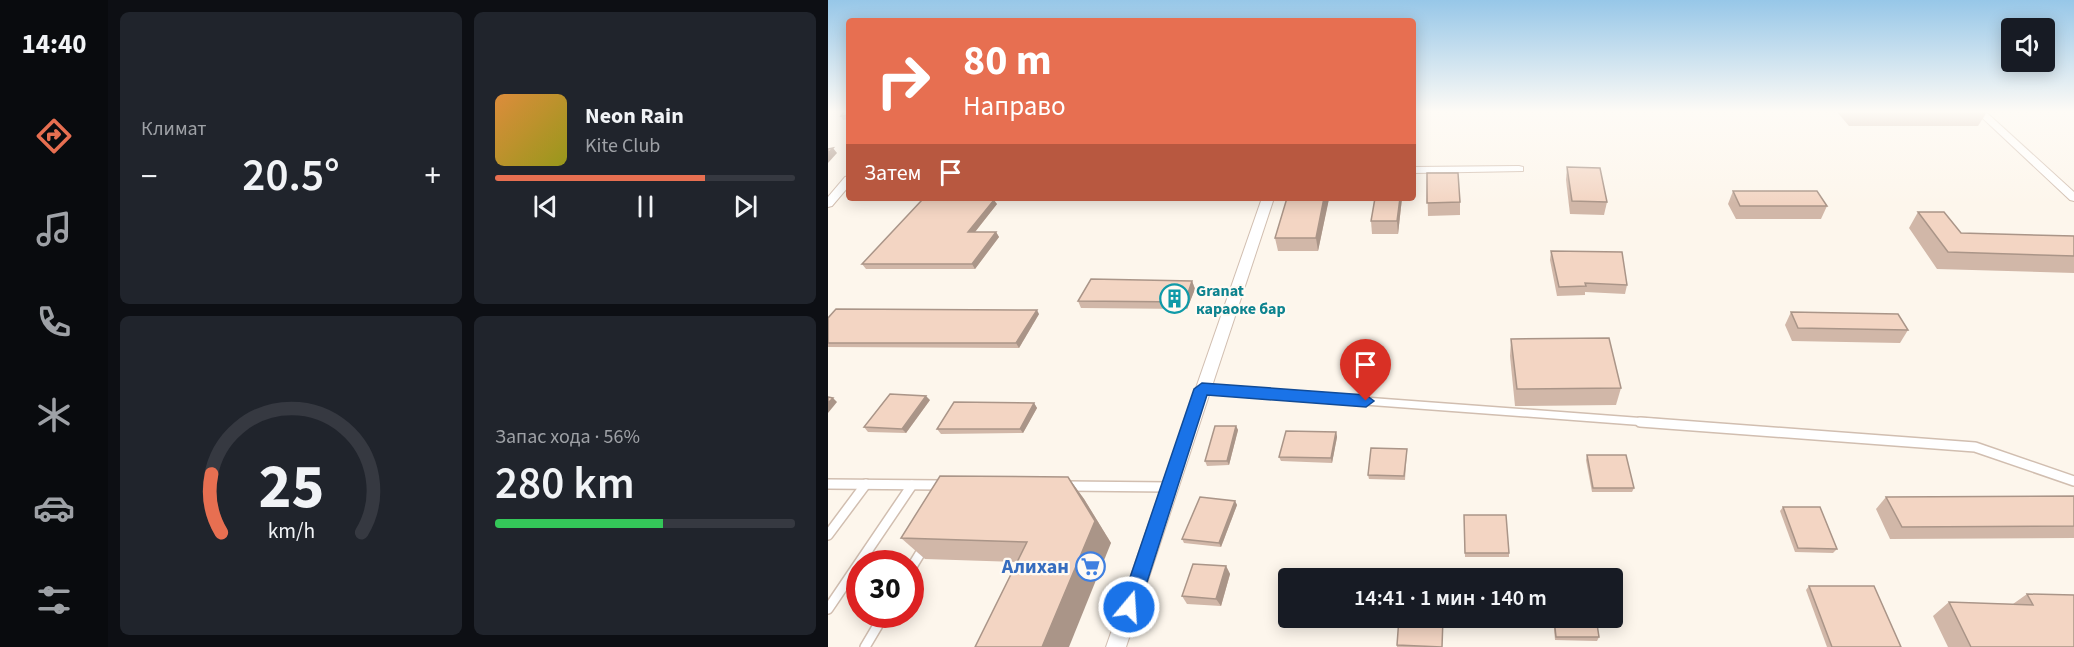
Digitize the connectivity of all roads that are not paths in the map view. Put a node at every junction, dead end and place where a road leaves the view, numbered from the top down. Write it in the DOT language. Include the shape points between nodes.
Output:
graph roads {
  1 [pos="2014,142"];
  2 [pos="1519,169"];
  3 [pos="1416,170"];
  4 [pos="846,183"];
  5 [pos="2074,198"];
  6 [pos="1268,201"];
  7 [pos="828,204"];
  8 [pos="1202,389"];
  9 [pos="2074,481"];
  10 [pos="828,484"];
  11 [pos="866,484"];
  12 [pos="912,484"];
  13 [pos="951,485"];
  14 [pos="1053,486"];
  15 [pos="1169,487"];
  16 [pos="932,533"];
  17 [pos="828,535"];
  18 [pos="922,550"];
  19 [pos="828,609"];
  20 [pos="876,628"];
  21 [pos="865,647"];
  22 [pos="1116,647"];
  1 -- 5 [label="street"];
  2 -- 3 [label="street"];
  4 -- 7 [label="street"];
  6 -- 8 [label="street"];
  8 -- 9 [label="lane" via="1975,447"];
  8 -- 15 [label="street"];
  10 -- 11 [label="lane"];
  11 -- 12 [label="lane"];
  11 -- 17 [label="lane"];
  12 -- 13 [label="lane"];
  12 -- 19 [label="lane"];
  14 -- 15 [label="lane"];
  15 -- 22 [label="street"];
  16 -- 18 [label="lane"];
  20 -- 21 [label="lane"];
}
